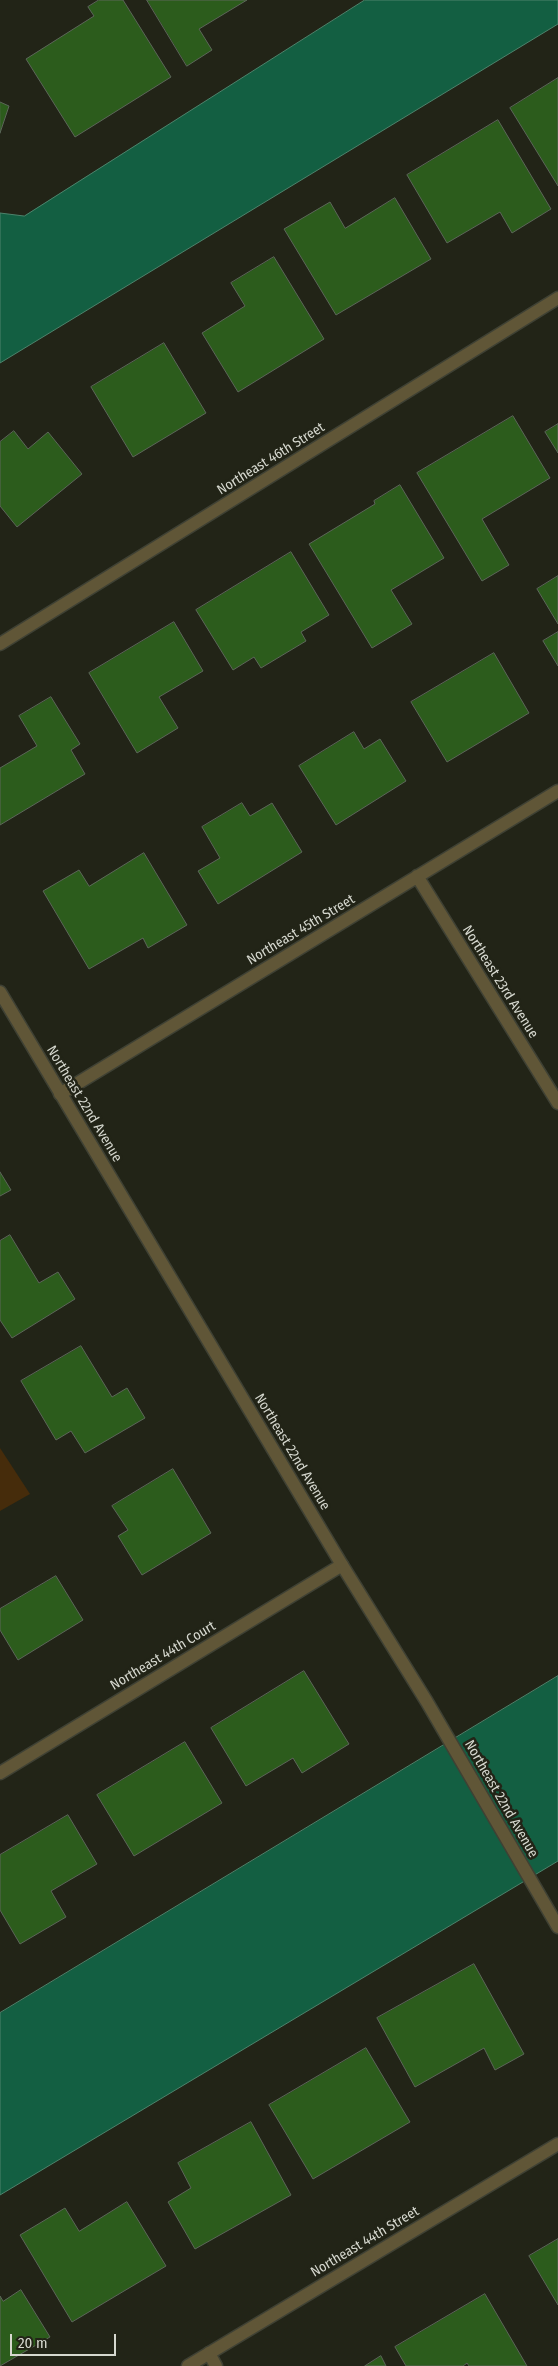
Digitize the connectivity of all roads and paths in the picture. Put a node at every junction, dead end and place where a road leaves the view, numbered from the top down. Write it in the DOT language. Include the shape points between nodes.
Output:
graph roads {
  1 [pos="558,298"];
  2 [pos="0,644"];
  3 [pos="558,790"];
  4 [pos="417,876"];
  5 [pos="0,992"];
  6 [pos="60,1094"];
  7 [pos="558,1103"];
  8 [pos="342,1564"];
  9 [pos="0,1773"];
  10 [pos="558,1927"];
  11 [pos="558,2144"];
  12 [pos="209,2354"];
  13 [pos="188,2366"];
  14 [pos="216,2366"];
  1 -- 2 [label="street, Northeast 46th Street"];
  3 -- 4 [label="street, Northeast 45th Street"];
  4 -- 6 [label="street, Northeast 45th Street"];
  4 -- 7 [label="street, Northeast 23rd Avenue"];
  5 -- 6 [label="street, Northeast 22nd Avenue"];
  6 -- 8 [label="street, Northeast 22nd Avenue"];
  8 -- 9 [label="street, Northeast 44th Court"];
  8 -- 10 [label="street, Northeast 22nd Avenue"];
  11 -- 12 [label="street, Northeast 44th Street"];
  12 -- 13 [label="street, Northeast 44th Street"];
  12 -- 14 [label="street"];
}
